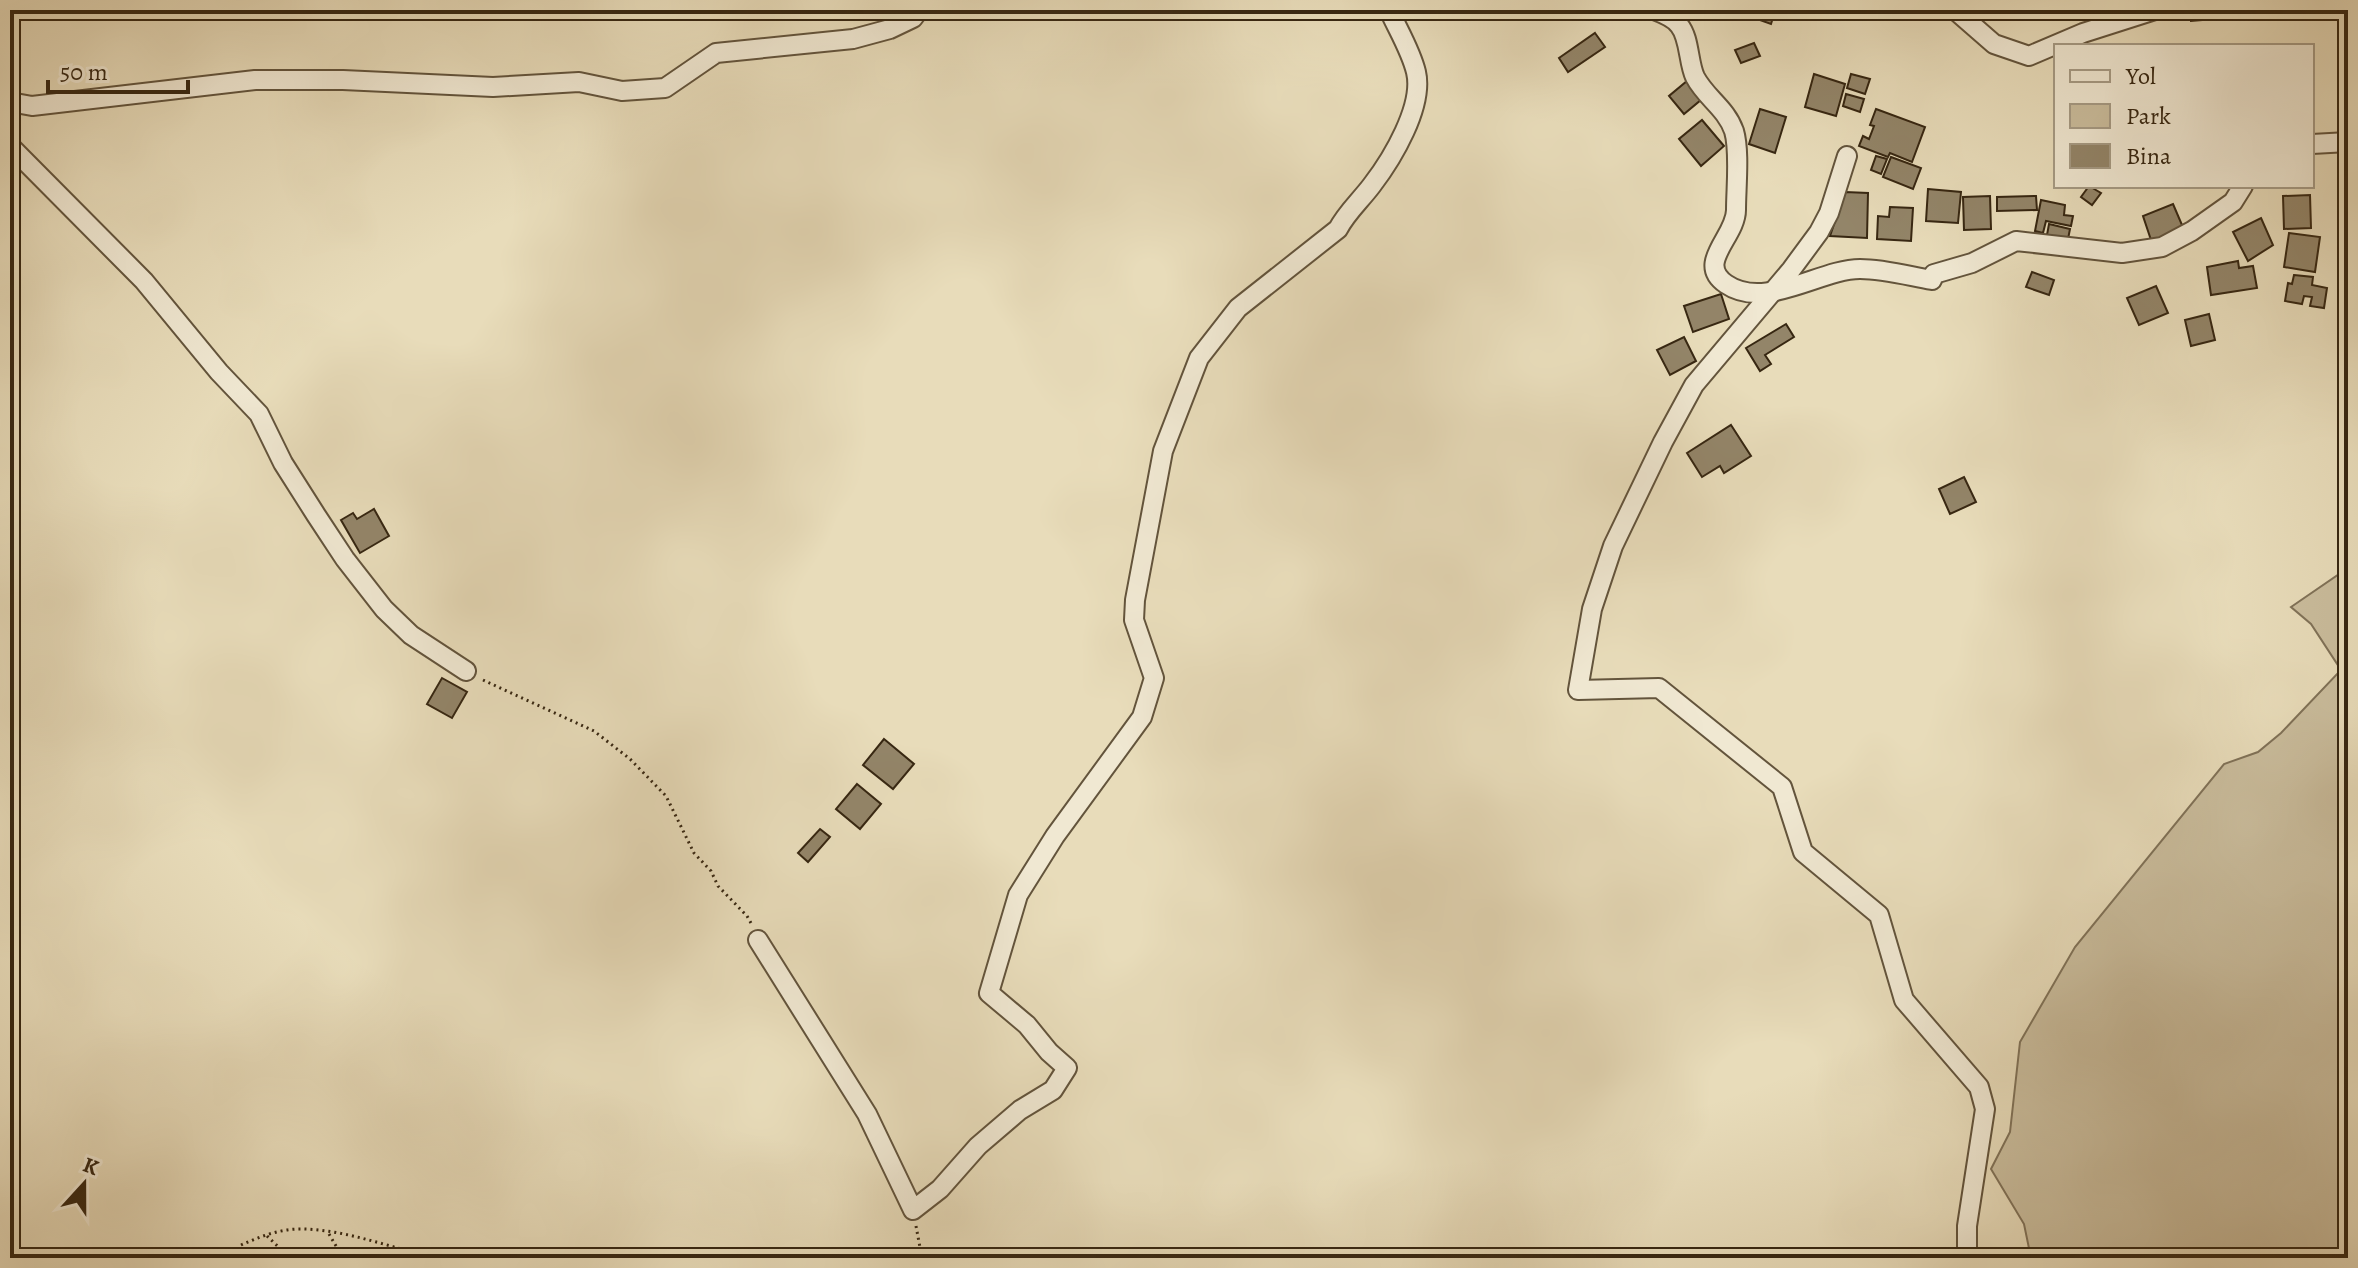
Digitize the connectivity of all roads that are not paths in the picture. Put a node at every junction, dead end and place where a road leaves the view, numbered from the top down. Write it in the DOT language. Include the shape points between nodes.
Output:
graph roads {
  1 [pos="919,10"];
  2 [pos="1389,10"];
  3 [pos="1654,10"];
  4 [pos="1955,10"];
  5 [pos="2155,10"];
  6 [pos="2057,44"];
  7 [pos="2054,45"];
  8 [pos="10,102"];
  9 [pos="2348,142"];
  10 [pos="2314,144"];
  11 [pos="10,146"];
  12 [pos="1847,156"];
  13 [pos="2242,188"];
  14 [pos="1772,293"];
  15 [pos="466,671"];
  16 [pos="758,940"];
  17 [pos="1967,1258"];
  1 -- 8 [label="street" via="890,29 853,39 716,53 665,88 622,91 579,82 493,87 255,80 32,106"];
  2 -- 16 [label="street" via="1417,75 1418,95 1404,133 1338,229 1238,308 1199,358 1163,451 1135,600 1134,620 1154,678 1142,717 1018,895 989,993 1067,1068 1053,1090 1020,1110 913,1210 867,1114"];
  3 -- 14 [label="street" via="1680,26 1696,78 1726,112 1735,134 1736,215 1732,232 1714,257 1714,270 1724,284 1738,290"];
  4 -- 7 [label="street" via="1994,44 2029,56"];
  5 -- 6 [label="street"];
  9 -- 10 [label="street"];
  11 -- 15 [label="street" via="144,281 259,414 316,515 384,609 411,635"];
  12 -- 14 [label="street" via="1819,232"];
  13 -- 14 [label="street" via="2233,202 2162,247 2122,253 2016,241 1934,274 1932,280 1860,269"];
  14 -- 17 [label="street" via="1694,385 1663,442 1613,546 1592,609 1578,690 1659,688 1782,787 1803,852 1879,915 1904,1000 1979,1087 1985,1109"];
}
